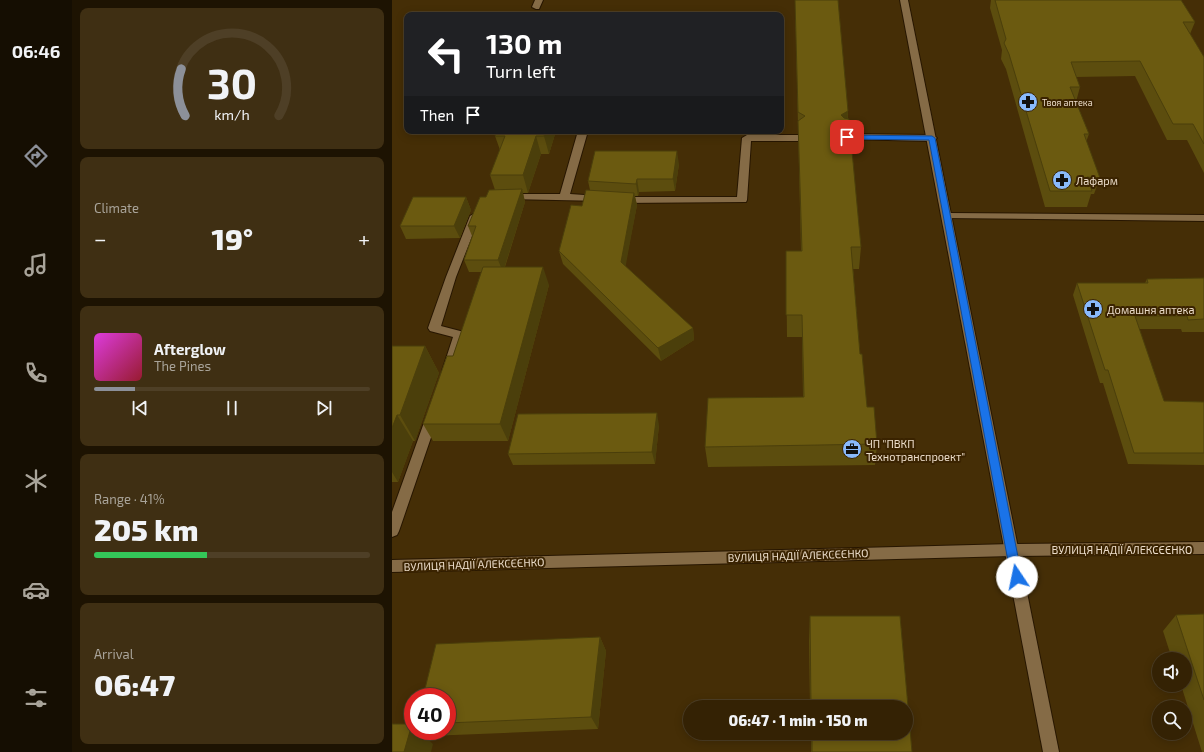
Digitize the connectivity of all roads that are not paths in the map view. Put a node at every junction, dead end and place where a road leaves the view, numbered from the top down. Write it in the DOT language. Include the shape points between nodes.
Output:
graph roads {
  1 [pos="904,0"];
  2 [pos="582,134"];
  3 [pos="847,137"];
  4 [pos="798,138"];
  5 [pos="932,138"];
  6 [pos="564,197"];
  7 [pos="497,198"];
  8 [pos="479,205"];
  9 [pos="947,216"];
  10 [pos="1204,218"];
  11 [pos="445,379"];
  12 [pos="435,408"];
  13 [pos="392,531"];
  14 [pos="1204,548"];
  15 [pos="1012,550"];
  16 [pos="392,566"];
  17 [pos="1051,752"];
  1 -- 5 [label="street"];
  2 -- 6 [label="street"];
  3 -- 5 [label="street"];
  4 -- 6 [label="street" via="747,138 742,200 636,201"];
  5 -- 9 [label="street"];
  6 -- 7 [label="street"];
  8 -- 11 [label="street" via="434,328 460,335"];
  9 -- 10 [label="street"];
  9 -- 15 [label="street"];
  12 -- 13 [label="street"];
  14 -- 15 [label="street, ВУЛИЦЯ НАДІЇ АЛЕКСЄЄНКО"];
  15 -- 16 [label="street, ВУЛИЦЯ НАДІЇ АЛЕКСЄЄНКО"];
  15 -- 17 [label="street"];
}
